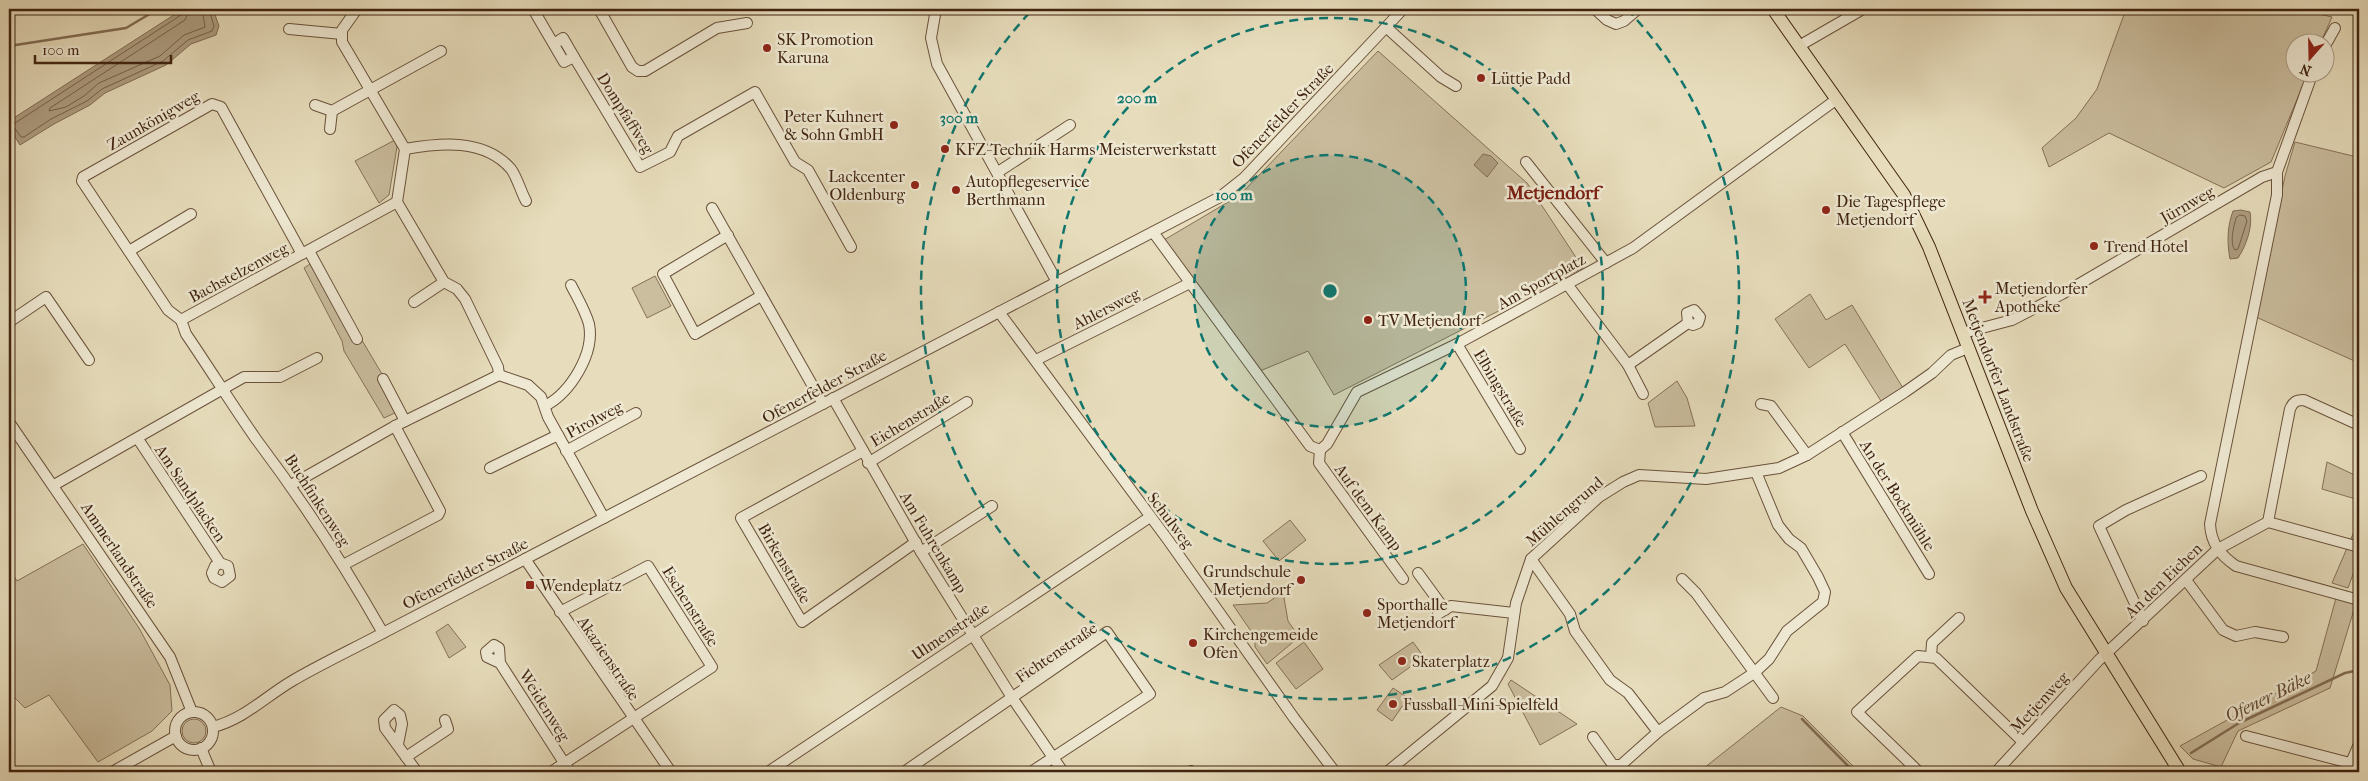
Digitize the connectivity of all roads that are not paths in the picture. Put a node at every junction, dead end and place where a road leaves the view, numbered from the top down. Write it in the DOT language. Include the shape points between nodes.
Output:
graph roads {
  1 [pos="357,9"];
  2 [pos="533,9"];
  3 [pos="599,9"];
  4 [pos="936,9"];
  5 [pos="1403,9"];
  6 [pos="1595,9"];
  7 [pos="1638,9"];
  8 [pos="1773,9"];
  9 [pos="1863,9"];
  10 [pos="748,23"];
  11 [pos="1386,27"];
  12 [pos="2335,28"];
  13 [pos="289,30"];
  14 [pos="2333,32"];
  15 [pos="342,34"];
  16 [pos="1799,46"];
  17 [pos="441,51"];
  18 [pos="2309,82"];
  19 [pos="1456,86"];
  20 [pos="371,90"];
  21 [pos="1837,99"];
  22 [pos="315,105"];
  23 [pos="332,111"];
  24 [pos="1070,125"];
  25 [pos="330,129"];
  26 [pos="405,149"];
  27 [pos="1526,162"];
  28 [pos="998,172"];
  29 [pos="2277,172"];
  30 [pos="526,201"];
  31 [pos="397,202"];
  32 [pos="712,208"];
  33 [pos="191,214"];
  34 [pos="1153,232"];
  35 [pos="728,235"];
  36 [pos="851,247"];
  37 [pos="129,251"];
  38 [pos="306,253"];
  39 [pos="1606,263"];
  40 [pos="444,282"];
  41 [pos="1058,282"];
  42 [pos="1190,283"];
  43 [pos="1567,284"];
  44 [pos="571,285"];
  45 [pos="761,296"];
  46 [pos="414,302"];
  47 [pos="999,312"];
  48 [pos="182,320"];
  49 [pos="9,322"];
  50 [pos="1688,323"];
  51 [pos="1963,333"];
  52 [pos="357,339"];
  53 [pos="1457,344"];
  54 [pos="1968,348"];
  55 [pos="316,358"];
  56 [pos="89,360"];
  57 [pos="1036,360"];
  58 [pos="1628,365"];
  59 [pos="499,375"];
  60 [pos="383,379"];
  61 [pos="223,388"];
  62 [pos="1643,394"];
  63 [pos="833,398"];
  64 [pos="967,402"];
  65 [pos="823,404"];
  66 [pos="1761,404"];
  67 [pos="545,406"];
  68 [pos="636,413"];
  69 [pos="9,422"];
  70 [pos="400,423"];
  71 [pos="2359,425"];
  72 [pos="1842,432"];
  73 [pos="12,433"];
  74 [pos="558,435"];
  75 [pos="138,439"];
  76 [pos="1520,449"];
  77 [pos="1320,450"];
  78 [pos="566,451"];
  79 [pos="863,452"];
  80 [pos="1807,455"];
  81 [pos="868,463"];
  82 [pos="490,468"];
  83 [pos="1756,472"];
  84 [pos="2201,476"];
  85 [pos="54,485"];
  86 [pos="291,485"];
  87 [pos="992,506"];
  88 [pos="1150,517"];
  89 [pos="604,518"];
  90 [pos="2268,522"];
  91 [pos="916,542"];
  92 [pos="2359,547"];
  93 [pos="2218,549"];
  94 [pos="921,552"];
  95 [pos="1531,559"];
  96 [pos="525,560"];
  97 [pos="220,563"];
  98 [pos="343,565"];
  99 [pos="1418,573"];
  100 [pos="1929,574"];
  101 [pos="1403,579"];
  102 [pos="1682,579"];
  103 [pos="2186,580"];
  104 [pos="2359,600"];
  105 [pos="560,612"];
  106 [pos="1514,613"];
  107 [pos="1959,618"];
  108 [pos="2143,621"];
  109 [pos="383,633"];
  110 [pos="972,634"];
  111 [pos="2283,637"];
  112 [pos="2105,654"];
  113 [pos="1931,657"];
  114 [pos="500,663"];
  115 [pos="1754,673"];
  116 [pos="1012,698"];
  117 [pos="1772,698"];
  118 [pos="192,712"];
  119 [pos="632,718"];
  120 [pos="445,720"];
  121 [pos="213,727"];
  122 [pos="1658,732"];
  123 [pos="176,736"];
  124 [pos="2246,736"];
  125 [pos="1594,737"];
  126 [pos="2023,742"];
  127 [pos="398,744"];
  128 [pos="2359,744"];
  129 [pos="201,748"];
  130 [pos="406,756"];
  131 [pos="1054,757"];
  132 [pos="567,768"];
  133 [pos="2349,768"];
  134 [pos="112,772"];
  135 [pos="211,772"];
  136 [pos="417,772"];
  137 [pos="551,772"];
  138 [pos="671,772"];
  139 [pos="768,772"];
  140 [pos="904,772"];
  141 [pos="1031,772"];
  142 [pos="1063,772"];
  143 [pos="1335,772"];
  144 [pos="1387,772"];
  145 [pos="1919,772"];
  146 [pos="1996,772"];
  147 [pos="2180,772"];
  1 -- 15 [label="street" via="345,23"];
  2 -- 36 [label="street, Dompfaffweg" via="554,44 563,38 640,167 670,152 678,136 755,92 795,162 808,170"];
  3 -- 10 [label="street" via="632,67 638,71 645,71 716,28"];
  4 -- 28 [label="street" via="931,38 937,64"];
  5 -- 11 [label="street, Ofenerfelder Straße"];
  6 -- 7 [label="street" via="1616,24"];
  8 -- 16 [label="main road, Metjendorfer Landstraße"];
  9 -- 16 [label="street"];
  11 -- 19 [label="street"];
  11 -- 34 [label="street, Ofenerfelder Straße" via="1244,178 1220,197"];
  12 -- 14 [label="street"];
  13 -- 15 [label="street"];
  15 -- 20 [label="street" via="342,42"];
  16 -- 21 [label="main road, Metjendorfer Landstraße"];
  17 -- 20 [label="street"];
  18 -- 29 [label="street"];
  20 -- 23 [label="street"];
  20 -- 26 [label="street"];
  21 -- 39 [label="street, Am Sportplatz" via="1633,248"];
  21 -- 51 [label="main road, Metjendorfer Landstraße" via="1904,195 1929,247"];
  22 -- 23 [label="street"];
  23 -- 25 [label="street"];
  24 -- 28 [label="street"];
  26 -- 30 [label="street" via="440,143 462,144 486,152 512,170"];
  26 -- 31 [label="street"];
  27 -- 39 [label="street"];
  28 -- 41 [label="street"];
  29 -- 51 [label="street, Jürnweg" via="2262,177 2012,320"];
  29 -- 93 [label="street" via="2277,195 2210,524 2211,538"];
  31 -- 38 [label="street, Bachstelzenweg"];
  31 -- 40 [label="street"];
  32 -- 35 [label="street"];
  33 -- 37 [label="street"];
  34 -- 41 [label="street, Ofenerfelder Straße"];
  34 -- 42 [label="street"];
  35 -- 45 [label="street"];
  35 -- 45 [label="street" via="663,274 695,334"];
  37 -- 38 [label="street, Zaunkönigweg" via="83,186 83,178 212,104 221,107"];
  37 -- 48 [label="street, Zaunkönigweg" via="168,310"];
  38 -- 48 [label="street, Bachstelzenweg"];
  38 -- 52 [label="street, Bachstelzenweg"];
  39 -- 43 [label="street, Am Sportplatz"];
  40 -- 46 [label="street"];
  40 -- 59 [label="street" via="457,289 465,299"];
  41 -- 47 [label="street, Ofenerfelder Straße"];
  42 -- 57 [label="street, Ahlersweg"];
  42 -- 77 [label="street" via="1310,446"];
  43 -- 53 [label="street, Am Sportplatz"];
  43 -- 58 [label="street"];
  44 -- 67 [label="street" via="589,326 588,346 583,363 570,384"];
  45 -- 65 [label="street"];
  47 -- 57 [label="street, Schulweg"];
  47 -- 63 [label="street, Ofenerfelder Straße"];
  48 -- 61 [label="street, Buchfinkenweg" via="186,334"];
  49 -- 56 [label="street" via="46,297"];
  50 -- 58 [label="street"];
  51 -- 54 [label="main road, Metjendorfer Landstraße"];
  53 -- 76 [label="street, Elbingstraße"];
  53 -- 77 [label="street, Am Sportplatz" via="1357,392 1327,444"];
  54 -- 72 [label="street, Mühlengrund" via="1951,355 1932,373"];
  54 -- 112 [label="main road, Metjendorfer Landstraße" via="2051,557 2073,602"];
  55 -- 61 [label="street" via="280,376 244,377"];
  57 -- 88 [label="street, Schulweg"];
  58 -- 62 [label="street"];
  59 -- 67 [label="street" via="528,384"];
  59 -- 70 [label="street"];
  60 -- 70 [label="street"];
  61 -- 75 [label="street, Am Sandplacken"];
  61 -- 86 [label="street, Buchfinkenweg"];
  63 -- 65 [label="street, Ofenerfelder Straße"];
  63 -- 79 [label="street, Am Fuhrenkamp"];
  64 -- 81 [label="street, Eichenstraße"];
  65 -- 89 [label="street, Ofenerfelder Straße"];
  66 -- 80 [label="street" via="1771,406"];
  67 -- 74 [label="street"];
  68 -- 78 [label="street, Pirolweg"];
  69 -- 73 [label="street, Ammerlandstraße"];
  70 -- 86 [label="street"];
  70 -- 98 [label="street" via="440,511 438,515"];
  71 -- 90 [label="street" via="2304,400 2293,403"];
  72 -- 80 [label="street, Mühlengrund"];
  72 -- 100 [label="street, An der Bockmühle"];
  73 -- 85 [label="street, Ammerlandstraße"];
  74 -- 78 [label="street"];
  74 -- 82 [label="street"];
  75 -- 85 [label="street, Am Sandplacken"];
  75 -- 97 [label="street, Am Sandplacken"];
  77 -- 101 [label="street, Auf dem Kamp" via="1319,463"];
  78 -- 89 [label="street"];
  79 -- 81 [label="street, Am Fuhrenkamp"];
  79 -- 91 [label="street, Birkenstraße" via="741,518 802,622"];
  80 -- 83 [label="street, Mühlengrund" via="1779,468"];
  81 -- 91 [label="street, Am Fuhrenkamp"];
  83 -- 95 [label="street, Mühlengrund" via="1706,478 1631,477 1592,504"];
  83 -- 115 [label="street" via="1778,525 1801,548 1824,592 1823,602 1787,631 1769,659"];
  84 -- 108 [label="street" via="2150,498 2099,526"];
  85 -- 118 [label="street, Ammerlandstraße" via="170,656"];
  86 -- 98 [label="street, Buchfinkenweg"];
  87 -- 94 [label="street"];
  88 -- 110 [label="street, Ulmenstraße"];
  88 -- 143 [label="street, Schulweg"];
  89 -- 96 [label="street, Ofenerfelder Straße"];
  90 -- 92 [label="street"];
  90 -- 93 [label="street"];
  91 -- 94 [label="street, Am Fuhrenkamp"];
  93 -- 103 [label="street, An den Eichen"];
  93 -- 104 [label="street, An den Eichen" via="2236,566 2250,572"];
  94 -- 110 [label="street, Am Fuhrenkamp"];
  95 -- 106 [label="street, Mühlengrund"];
  95 -- 122 [label="street" via="1570,614 1575,631 1610,680 1628,693"];
  96 -- 105 [label="street, Akazienstraße"];
  96 -- 109 [label="street, Ofenerfelder Straße"];
  98 -- 109 [label="street, Buchfinkenweg"];
  99 -- 106 [label="street" via="1441,612 1451,606"];
  102 -- 115 [label="street" via="1696,593"];
  103 -- 108 [label="street, An den Eichen"];
  103 -- 111 [label="street" via="2223,630 2236,636 2255,632"];
  105 -- 119 [label="street, Akazienstraße"];
  105 -- 119 [label="street, Eschenstraße" via="648,566 712,666"];
  106 -- 144 [label="street, Mühlengrund" via="1508,658 1492,686"];
  107 -- 113 [label="street" via="1932,643"];
  108 -- 112 [label="street, An den Eichen"];
  109 -- 121 [label="street, Ofenerfelder Straße" via="291,682 254,709"];
  110 -- 116 [label="street, Am Fuhrenkamp"];
  110 -- 139 [label="street, Ulmenstraße"];
  112 -- 126 [label="street, Metjenweg"];
  112 -- 147 [label="main road, Metjendorfer Landstraße"];
  113 -- 126 [label="street" via="1936,658"];
  113 -- 145 [label="street" via="1918,656 1857,712"];
  114 -- 132 [label="street, Weidenweg"];
  115 -- 117 [label="street"];
  115 -- 122 [label="street" via="1726,692 1704,698"];
  116 -- 131 [label="street, Am Fuhrenkamp"];
  116 -- 131 [label="street, Fichtenstraße" via="1108,632 1150,694"];
  116 -- 140 [label="street"];
  118 -- 121 [label="street" via="208,717"];
  118 -- 123 [label="street" via="178,720"];
  119 -- 132 [label="street"];
  119 -- 138 [label="street, Akazienstraße"];
  120 -- 130 [label="street" via="448,729"];
  121 -- 129 [label="street" via="212,738"];
  122 -- 125 [label="street" via="1621,765 1613,765"];
  123 -- 129 [label="street" via="186,748"];
  123 -- 134 [label="street"];
  124 -- 133 [label="street" via="2299,748"];
  126 -- 146 [label="street, Metjenweg"];
  127 -- 130 [label="street"];
  128 -- 133 [label="street"];
  129 -- 135 [label="street"];
  130 -- 136 [label="street"];
  131 -- 141 [label="street"];
  131 -- 142 [label="street, Am Fuhrenkamp"];
  132 -- 137 [label="street"];
}
